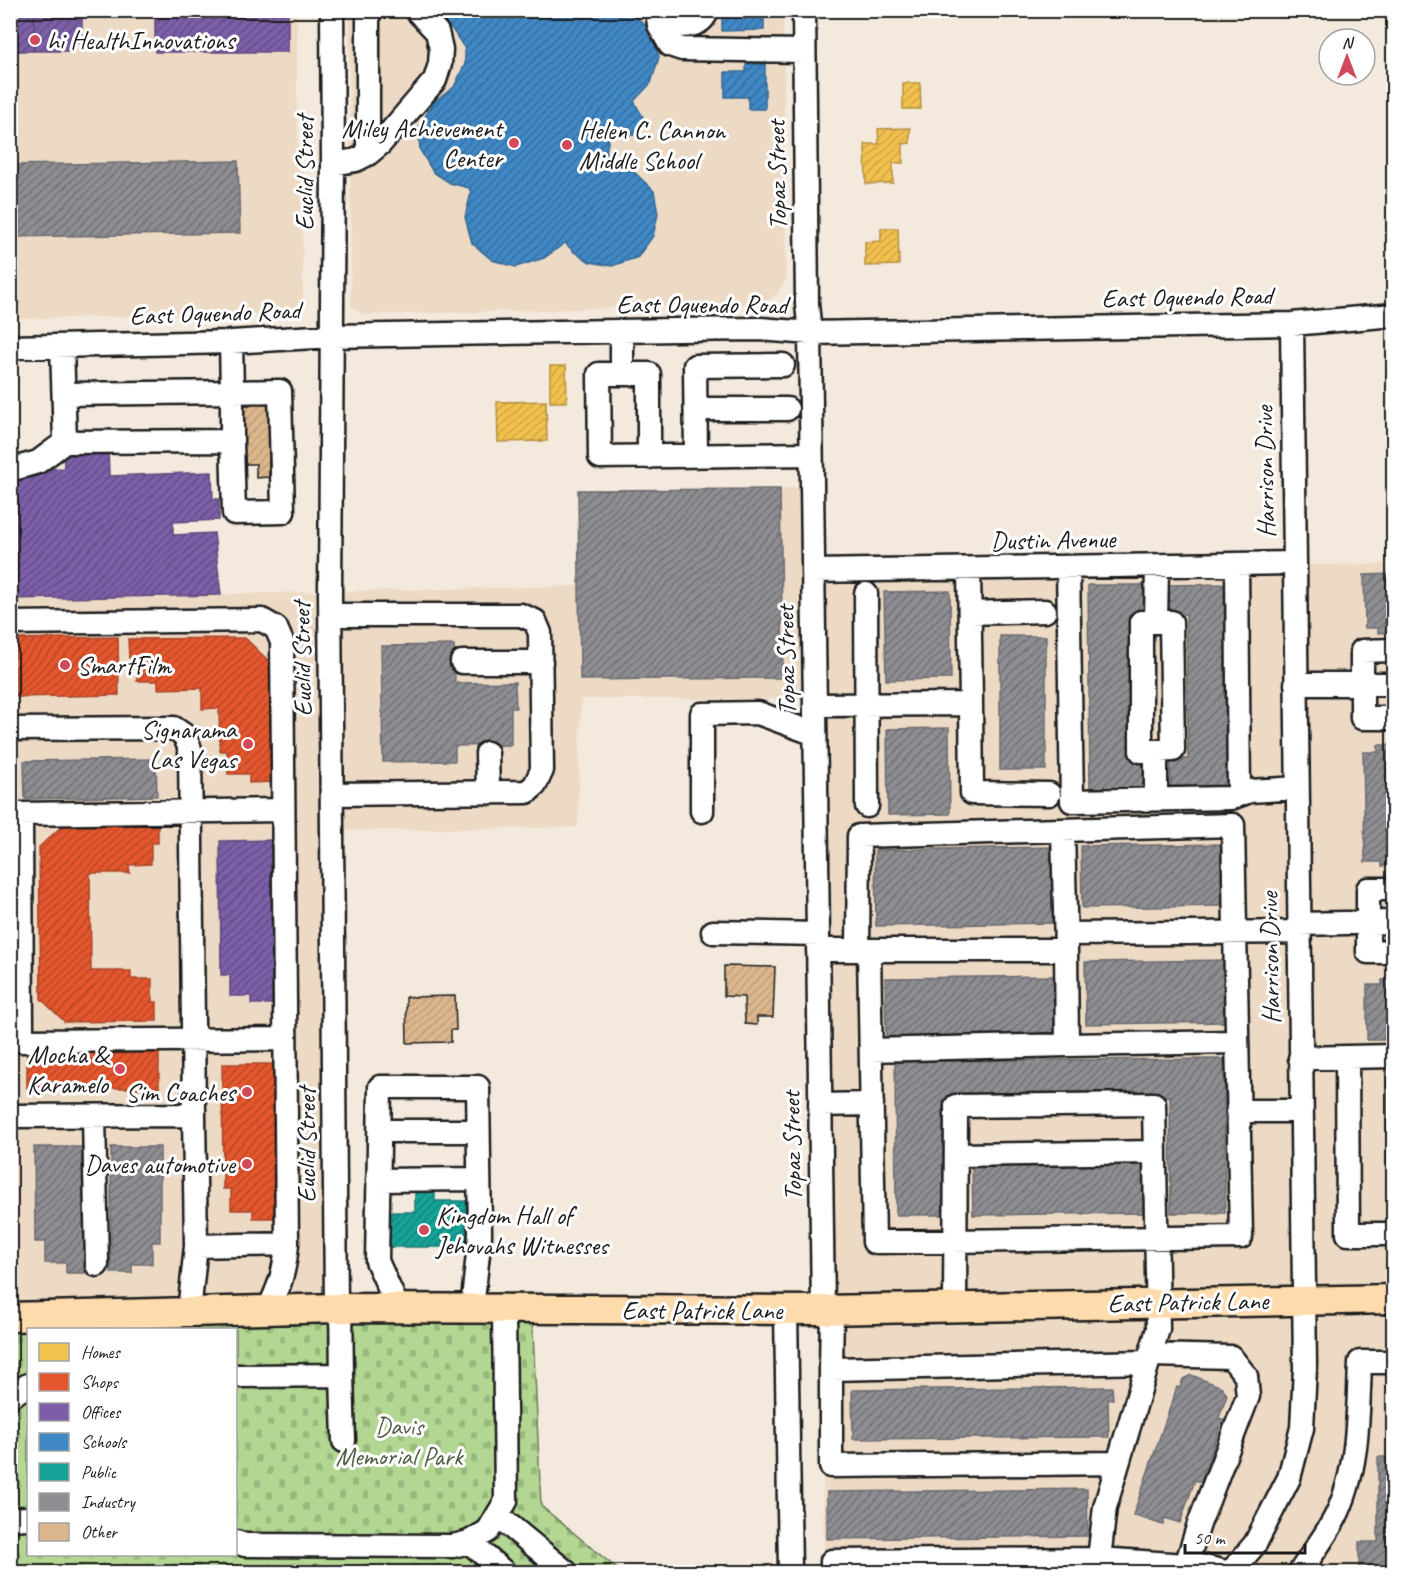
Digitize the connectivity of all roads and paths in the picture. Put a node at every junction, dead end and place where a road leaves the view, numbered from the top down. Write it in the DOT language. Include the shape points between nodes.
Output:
graph roads {
  1 [pos="332,10"];
  2 [pos="368,10"];
  3 [pos="416,10"];
  4 [pos="707,10"];
  5 [pos="804,10"];
  6 [pos="658,18"];
  7 [pos="804,51"];
  8 [pos="368,154"];
  9 [pos="333,164"];
  10 [pos="1394,315"];
  11 [pos="1292,324"];
  12 [pos="622,331"];
  13 [pos="810,333"];
  14 [pos="332,336"];
  15 [pos="231,342"];
  16 [pos="62,346"];
  17 [pos="10,347"];
  18 [pos="783,365"];
  19 [pos="622,374"];
  20 [pos="232,392"];
  21 [pos="64,394"];
  22 [pos="696,409"];
  23 [pos="787,409"];
  24 [pos="232,441"];
  25 [pos="65,442"];
  26 [pos="812,454"];
  27 [pos="696,456"];
  28 [pos="649,457"];
  29 [pos="10,470"];
  30 [pos="1295,563"];
  31 [pos="1237,565"];
  32 [pos="1068,567"];
  33 [pos="1157,567"];
  34 [pos="969,570"];
  35 [pos="813,571"];
  36 [pos="866,594"];
  37 [pos="1045,611"];
  38 [pos="970,613"];
  39 [pos="331,615"];
  40 [pos="1156,622"];
  41 [pos="10,623"];
  42 [pos="1394,650"];
  43 [pos="462,662"];
  44 [pos="541,662"];
  45 [pos="1296,684"];
  46 [pos="1363,684"];
  47 [pos="1394,684"];
  48 [pos="971,704"];
  49 [pos="815,705"];
  50 [pos="867,705"];
  51 [pos="1394,718"];
  52 [pos="10,729"];
  53 [pos="815,734"];
  54 [pos="1156,751"];
  55 [pos="487,753"];
  56 [pos="1297,789"];
  57 [pos="488,793"];
  58 [pos="332,794"];
  59 [pos="1049,794"];
  60 [pos="1239,795"];
  61 [pos="1156,799"];
  62 [pos="867,806"];
  63 [pos="190,810"];
  64 [pos="284,810"];
  65 [pos="702,811"];
  66 [pos="1063,830"];
  67 [pos="1394,889"];
  68 [pos="1394,922"];
  69 [pos="1368,923"];
  70 [pos="1299,928"];
  71 [pos="713,932"];
  72 [pos="1235,933"];
  73 [pos="818,942"];
  74 [pos="1066,942"];
  75 [pos="864,950"];
  76 [pos="1394,952"];
  77 [pos="285,1039"];
  78 [pos="193,1040"];
  79 [pos="1237,1042"];
  80 [pos="1067,1046"];
  81 [pos="871,1050"];
  82 [pos="1394,1056"];
  83 [pos="1347,1057"];
  84 [pos="1300,1058"];
  85 [pos="872,1104"];
  86 [pos="820,1105"];
  87 [pos="1238,1111"];
  88 [pos="1300,1111"];
  89 [pos="194,1115"];
  90 [pos="10,1116"];
  91 [pos="94,1116"];
  92 [pos="380,1131"];
  93 [pos="478,1131"];
  94 [pos="1155,1152"];
  95 [pos="956,1155"];
  96 [pos="479,1179"];
  97 [pos="378,1180"];
  98 [pos="1394,1234"];
  99 [pos="1157,1238"];
  100 [pos="955,1241"];
  101 [pos="287,1244"];
  102 [pos="196,1246"];
  103 [pos="97,1265"];
  104 [pos="1394,1299"];
  105 [pos="1302,1300"];
  106 [pos="1158,1303"];
  107 [pos="955,1306"];
  108 [pos="339,1308"];
  109 [pos="398,1308"];
  110 [pos="472,1309"];
  111 [pos="268,1310"];
  112 [pos="504,1310"];
  113 [pos="786,1310"];
  114 [pos="827,1310"];
  115 [pos="189,1312"];
  116 [pos="10,1317"];
  117 [pos="234,1320"];
  118 [pos="77,1322"];
  119 [pos="1150,1359"];
  120 [pos="1394,1362"];
  121 [pos="831,1369"];
  122 [pos="342,1375"];
  123 [pos="237,1376"];
  124 [pos="27,1386"];
  125 [pos="10,1396"];
  126 [pos="344,1441"];
  127 [pos="1118,1463"];
  128 [pos="498,1516"];
  129 [pos="27,1518"];
  130 [pos="10,1519"];
  131 [pos="237,1542"];
  132 [pos="469,1542"];
  133 [pos="1099,1559"];
  134 [pos="1186,1565"];
  135 [pos="504,1572"];
  136 [pos="566,1572"];
  137 [pos="790,1572"];
  138 [pos="832,1572"];
  139 [pos="1226,1572"];
  140 [pos="1232,1572"];
  141 [pos="1300,1572"];
  1 -- 9 [label="street, Euclid Street"];
  2 -- 8 [label="street"];
  3 -- 8 [label="street" via="437,32 441,49 435,80"];
  4 -- 6 [label="street" via="698,24"];
  5 -- 7 [label="street, Topaz Street"];
  6 -- 7 [label="street" via="670,45 682,49"];
  7 -- 13 [label="street, Topaz Street"];
  8 -- 9 [label="street"];
  9 -- 14 [label="street, Euclid Street"];
  10 -- 11 [label="street, East Oquendo Road"];
  11 -- 13 [label="street, East Oquendo Road"];
  11 -- 30 [label="street, Harrison Drive"];
  12 -- 13 [label="street, East Oquendo Road" via="760,329"];
  12 -- 14 [label="street, East Oquendo Road"];
  12 -- 19 [label="street"];
  13 -- 26 [label="street, Topaz Street"];
  14 -- 15 [label="street, East Oquendo Road"];
  14 -- 39 [label="street, Euclid Street"];
  15 -- 16 [label="street, East Oquendo Road"];
  15 -- 20 [label="street"];
  16 -- 17 [label="street, East Oquendo Road"];
  16 -- 21 [label="street"];
  18 -- 22 [label="street" via="696,366"];
  19 -- 28 [label="street" via="648,374"];
  19 -- 28 [label="street" via="599,374 600,457"];
  20 -- 21 [label="street"];
  20 -- 24 [label="street"];
  20 -- 24 [label="street" via="280,391 283,512 234,513"];
  21 -- 25 [label="street"];
  22 -- 23 [label="street"];
  22 -- 27 [label="street"];
  24 -- 25 [label="street"];
  25 -- 29 [label="street" via="38,462"];
  26 -- 27 [label="street"];
  26 -- 35 [label="street, Topaz Street"];
  27 -- 28 [label="street"];
  30 -- 31 [label="street, Dustin Avenue"];
  30 -- 45 [label="street, Harrison Drive"];
  31 -- 33 [label="street, Dustin Avenue"];
  31 -- 60 [label="street"];
  32 -- 33 [label="street, Dustin Avenue"];
  32 -- 34 [label="street, Dustin Avenue"];
  32 -- 61 [label="street" via="1072,801"];
  33 -- 40 [label="street"];
  34 -- 35 [label="street, Dustin Avenue"];
  34 -- 38 [label="street"];
  35 -- 49 [label="street, Topaz Street"];
  36 -- 50 [label="street"];
  37 -- 38 [label="street"];
  38 -- 48 [label="street"];
  39 -- 44 [label="street" via="521,615 535,621 540,633"];
  39 -- 58 [label="street, Euclid Street"];
  40 -- 54 [label="street" via="1141,622 1140,751"];
  40 -- 54 [label="street" via="1171,622 1173,750"];
  41 -- 64 [label="street" via="262,620 276,628 282,642"];
  42 -- 46 [label="street" via="1362,651"];
  43 -- 44 [label="street"];
  44 -- 57 [label="street" via="542,770 535,785 526,792"];
  45 -- 46 [label="street"];
  45 -- 56 [label="street, Harrison Drive"];
  46 -- 47 [label="street"];
  46 -- 51 [label="street" via="1362,718"];
  48 -- 50 [label="street"];
  48 -- 59 [label="street" via="972,793"];
  49 -- 50 [label="street"];
  49 -- 53 [label="street, Topaz Street"];
  50 -- 62 [label="street"];
  52 -- 63 [label="street" via="174,729 184,735 190,749"];
  53 -- 65 [label="street" via="758,713 702,714"];
  53 -- 73 [label="street, Topaz Street"];
  54 -- 61 [label="street"];
  55 -- 57 [label="street"];
  56 -- 60 [label="street"];
  56 -- 70 [label="street, Harrison Drive"];
  57 -- 58 [label="street"];
  58 -- 108 [label="street, Euclid Street"];
  60 -- 61 [label="street"];
  63 -- 64 [label="street"];
  63 -- 78 [label="street"];
  63 -- 78 [label="street" via="21,814 22,1041"];
  64 -- 77 [label="street"];
  66 -- 72 [label="street" via="1233,825"];
  66 -- 74 [label="street"];
  66 -- 75 [label="street" via="859,836"];
  67 -- 69 [label="street" via="1368,889"];
  68 -- 69 [label="street"];
  69 -- 70 [label="street"];
  69 -- 76 [label="street" via="1368,952"];
  70 -- 72 [label="street"];
  70 -- 84 [label="street, Harrison Drive"];
  71 -- 73 [label="street"];
  72 -- 74 [label="street"];
  72 -- 79 [label="street"];
  73 -- 75 [label="street"];
  73 -- 86 [label="street, Topaz Street"];
  74 -- 75 [label="street"];
  74 -- 80 [label="street"];
  75 -- 81 [label="street"];
  77 -- 78 [label="street"];
  77 -- 101 [label="street"];
  78 -- 89 [label="street"];
  79 -- 80 [label="street"];
  79 -- 87 [label="street"];
  80 -- 81 [label="street"];
  81 -- 85 [label="street"];
  82 -- 83 [label="street"];
  83 -- 84 [label="street"];
  83 -- 98 [label="street" via="1348,1234"];
  84 -- 88 [label="street, Harrison Drive"];
  85 -- 86 [label="street"];
  85 -- 100 [label="street" via="874,1242"];
  86 -- 114 [label="street, Topaz Street"];
  87 -- 88 [label="street"];
  87 -- 99 [label="street" via="1240,1237"];
  88 -- 105 [label="street, Harrison Drive"];
  89 -- 91 [label="street"];
  89 -- 102 [label="street"];
  90 -- 91 [label="street"];
  91 -- 103 [label="street"];
  92 -- 93 [label="street"];
  92 -- 93 [label="street" via="380,1088 478,1087"];
  92 -- 97 [label="street"];
  93 -- 96 [label="street"];
  94 -- 95 [label="street"];
  94 -- 95 [label="street" via="1154,1104 956,1106"];
  94 -- 99 [label="street"];
  95 -- 100 [label="street"];
  96 -- 97 [label="street"];
  96 -- 110 [label="street" via="480,1235"];
  97 -- 109 [label="street" via="377,1261"];
  99 -- 100 [label="street"];
  99 -- 106 [label="street"];
  100 -- 107 [label="street"];
  101 -- 102 [label="street"];
  101 -- 111 [label="street" via="285,1270"];
  102 -- 115 [label="street"];
  104 -- 105 [label="main road, East Patrick Lane"];
  105 -- 106 [label="main road, East Patrick Lane"];
  105 -- 140 [label="street, Harrison Drive" via="1302,1428 1288,1478 1255,1544"];
  106 -- 107 [label="main road, East Patrick Lane"];
  106 -- 119 [label="street" via="1158,1329"];
  107 -- 114 [label="main road, East Patrick Lane"];
  108 -- 109 [label="main road, East Patrick Lane"];
  108 -- 111 [label="main road, East Patrick Lane"];
  108 -- 122 [label="street, Euclid Street"];
  109 -- 110 [label="main road, East Patrick Lane"];
  110 -- 112 [label="main road, East Patrick Lane"];
  111 -- 117 [label="main road, East Patrick Lane"];
  112 -- 113 [label="main road, East Patrick Lane"];
  112 -- 128 [label="street" via="506,1501"];
  113 -- 114 [label="main road, East Patrick Lane"];
  113 -- 137 [label="street"];
  114 -- 121 [label="street, Topaz Street"];
  115 -- 117 [label="main road, East Patrick Lane"];
  115 -- 118 [label="main road, East Patrick Lane"];
  116 -- 118 [label="main road, East Patrick Lane"];
  119 -- 121 [label="street"];
  119 -- 127 [label="street"];
  119 -- 134 [label="street" via="1231,1358 1246,1376 1248,1396"];
  120 -- 141 [label="street" via="1360,1362 1350,1476 1335,1517"];
  121 -- 127 [label="street, Topaz Street" via="831,1466"];
  122 -- 123 [label="street"];
  122 -- 126 [label="street, Euclid Street"];
  124 -- 125 [label="street"];
  127 -- 133 [label="street" via="1105,1507"];
  128 -- 132 [label="street" via="488,1531"];
  128 -- 136 [label="street"];
  129 -- 130 [label="street"];
  131 -- 132 [label="street" via="453,1546"];
  132 -- 135 [label="street"];
  133 -- 134 [label="street"];
  133 -- 138 [label="street" via="832,1561"];
  134 -- 139 [label="street"];
}
